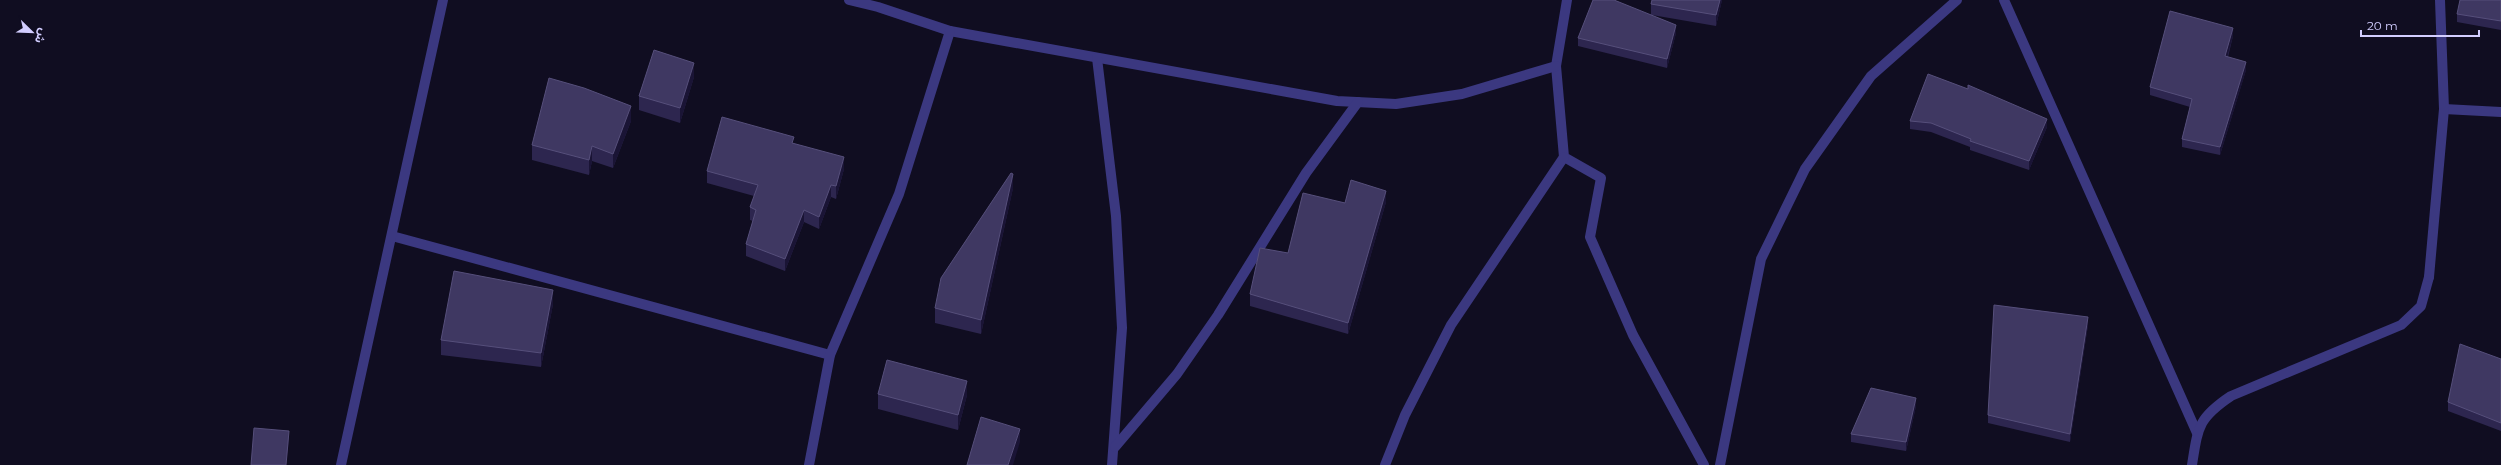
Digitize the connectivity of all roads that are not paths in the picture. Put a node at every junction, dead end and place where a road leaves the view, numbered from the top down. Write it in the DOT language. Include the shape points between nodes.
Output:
graph roads {
  1 [pos="443,0"];
  2 [pos="849,0"];
  3 [pos="1567,0"];
  4 [pos="1958,0"];
  5 [pos="2004,0"];
  6 [pos="2440,0"];
  7 [pos="879,4"];
  8 [pos="950,31"];
  9 [pos="1097,58"];
  10 [pos="1556,66"];
  11 [pos="1358,102"];
  12 [pos="2444,109"];
  13 [pos="2501,112"];
  14 [pos="1564,157"];
  15 [pos="392,236"];
  16 [pos="830,355"];
  17 [pos="2197,433"];
  18 [pos="1115,447"];
  19 [pos="341,465"];
  20 [pos="809,465"];
  21 [pos="1112,465"];
  22 [pos="1385,465"];
  23 [pos="1704,465"];
  24 [pos="1720,465"];
  25 [pos="2192,465"];
  1 -- 15 [label="street"];
  2 -- 7 [label="street"];
  3 -- 10 [label="street"];
  4 -- 24 [label="street" via="1871,76 1805,169 1761,259"];
  5 -- 17 [label="street"];
  6 -- 12 [label="street"];
  7 -- 8 [label="street"];
  8 -- 9 [label="street"];
  8 -- 16 [label="street" via="899,194"];
  9 -- 11 [label="street" via="1337,101"];
  9 -- 18 [label="street" via="1116,216 1122,328"];
  10 -- 11 [label="street" via="1462,94 1396,104"];
  10 -- 14 [label="street"];
  11 -- 18 [label="street" via="1306,173 1218,315 1182,367"];
  12 -- 13 [label="street"];
  12 -- 17 [label="street" via="2429,277 2421,306 2401,325 2231,396 2209,411"];
  14 -- 22 [label="street" via="1451,325 1406,415"];
  14 -- 23 [label="street" via="1601,178 1590,237 1633,335"];
  15 -- 16 [label="street"];
  15 -- 19 [label="street"];
  16 -- 20 [label="street"];
  17 -- 25 [label="street"];
  18 -- 21 [label="street"];
}
